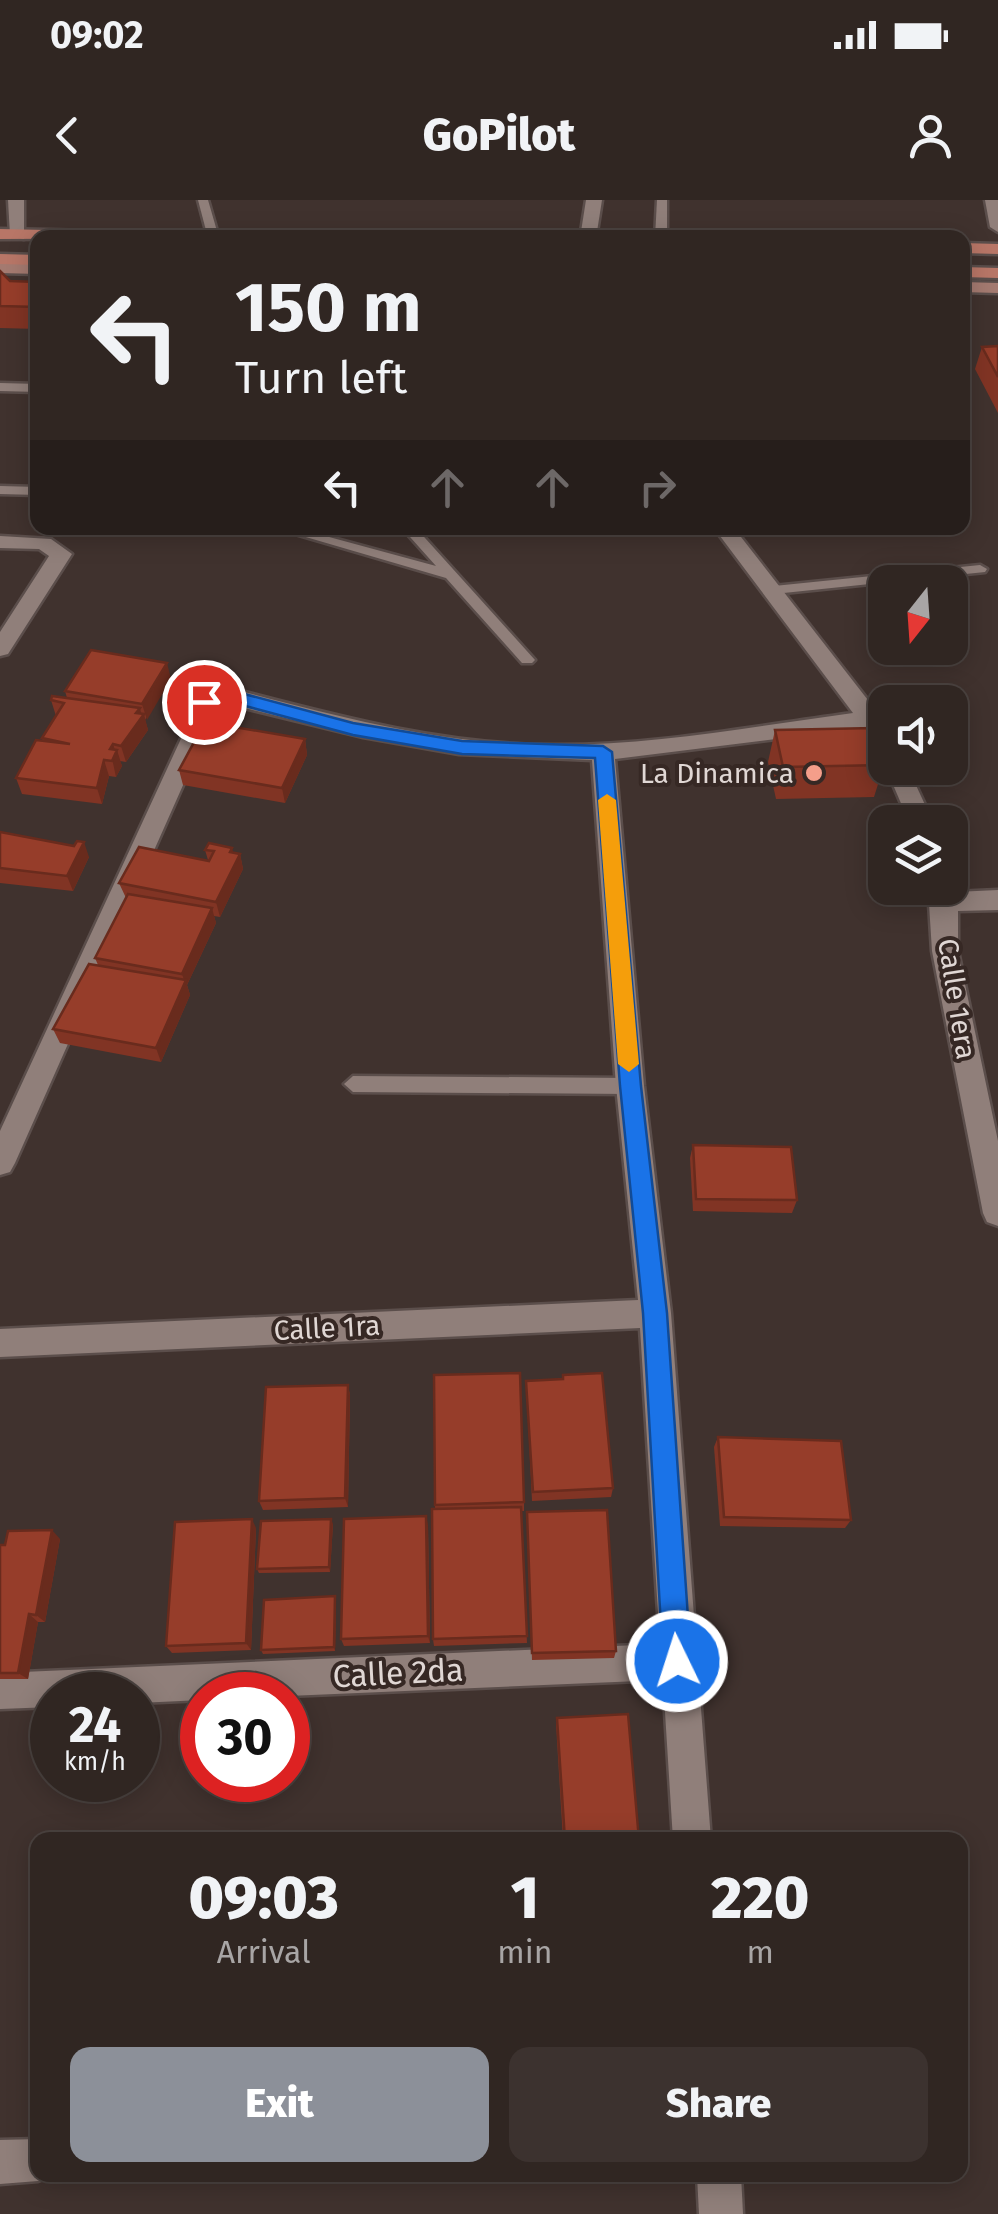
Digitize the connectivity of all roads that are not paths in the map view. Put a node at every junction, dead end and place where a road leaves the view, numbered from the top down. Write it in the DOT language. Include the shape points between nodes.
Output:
graph roads {
  1 [pos="16,200"];
  2 [pos="203,200"];
  3 [pos="594,200"];
  4 [pos="662,200"];
  5 [pos="994,200"];
  6 [pos="998,227"];
  7 [pos="212,230"];
  8 [pos="589,230"];
  9 [pos="661,230"];
  10 [pos="9,235"];
  11 [pos="970,248"];
  12 [pos="998,248"];
  13 [pos="0,259"];
  14 [pos="30,260"];
  15 [pos="0,268"];
  16 [pos="30,269"];
  17 [pos="970,272"];
  18 [pos="998,273"];
  19 [pos="970,287"];
  20 [pos="998,288"];
  21 [pos="0,388"];
  22 [pos="30,388"];
  23 [pos="0,490"];
  24 [pos="30,491"];
  25 [pos="307,535"];
  26 [pos="415,535"];
  27 [pos="730,535"];
  28 [pos="0,542"];
  29 [pos="980,569"];
  30 [pos="449,575"];
  31 [pos="774,590"];
  32 [pos="0,649"];
  33 [pos="527,660"];
  34 [pos="868,715"];
  35 [pos="868,718"];
  36 [pos="603,752"];
  37 [pos="968,897"];
  38 [pos="998,900"];
  39 [pos="943,905"];
  40 [pos="353,1084"];
  41 [pos="630,1086"];
  42 [pos="0,1163"];
  43 [pos="998,1213"];
  44 [pos="655,1313"];
  45 [pos="0,1343"];
  46 [pos="677,1661"];
  47 [pos="0,1691"];
  48 [pos="691,1832"];
  49 [pos="30,2160"];
  50 [pos="0,2162"];
  51 [pos="719,2182"];
  52 [pos="721,2214"];
  1 -- 10 [label="street"];
  2 -- 7 [label="lane"];
  3 -- 8 [label="street"];
  4 -- 9 [label="lane"];
  5 -- 6 [label="street"];
  11 -- 12 [label="main road"];
  13 -- 14 [label="main road"];
  15 -- 16 [label="street"];
  17 -- 18 [label="main road"];
  19 -- 20 [label="street"];
  21 -- 22 [label="lane"];
  23 -- 24 [label="lane"];
  25 -- 30 [label="lane"];
  26 -- 30 [label="lane"];
  27 -- 31 [label="street"];
  28 -- 32 [label="street" via="44,543 60,554"];
  29 -- 31 [label="lane"];
  30 -- 33 [label="lane"];
  31 -- 34 [label="street"];
  35 -- 36 [label="street"];
  36 -- 41 [label="street"];
  36 -- 42 [label="street" via="462,748 211,696"];
  37 -- 38 [label="street, Calle 1era"];
  39 -- 43 [label="street, Calle 1era" via="945,951"];
  40 -- 41 [label="lane"];
  41 -- 44 [label="street"];
  44 -- 45 [label="street, Calle 1ra"];
  44 -- 46 [label="street"];
  46 -- 47 [label="street, Calle 2da"];
  46 -- 48 [label="street"];
  49 -- 50 [label="street"];
  51 -- 52 [label="street"];
}
